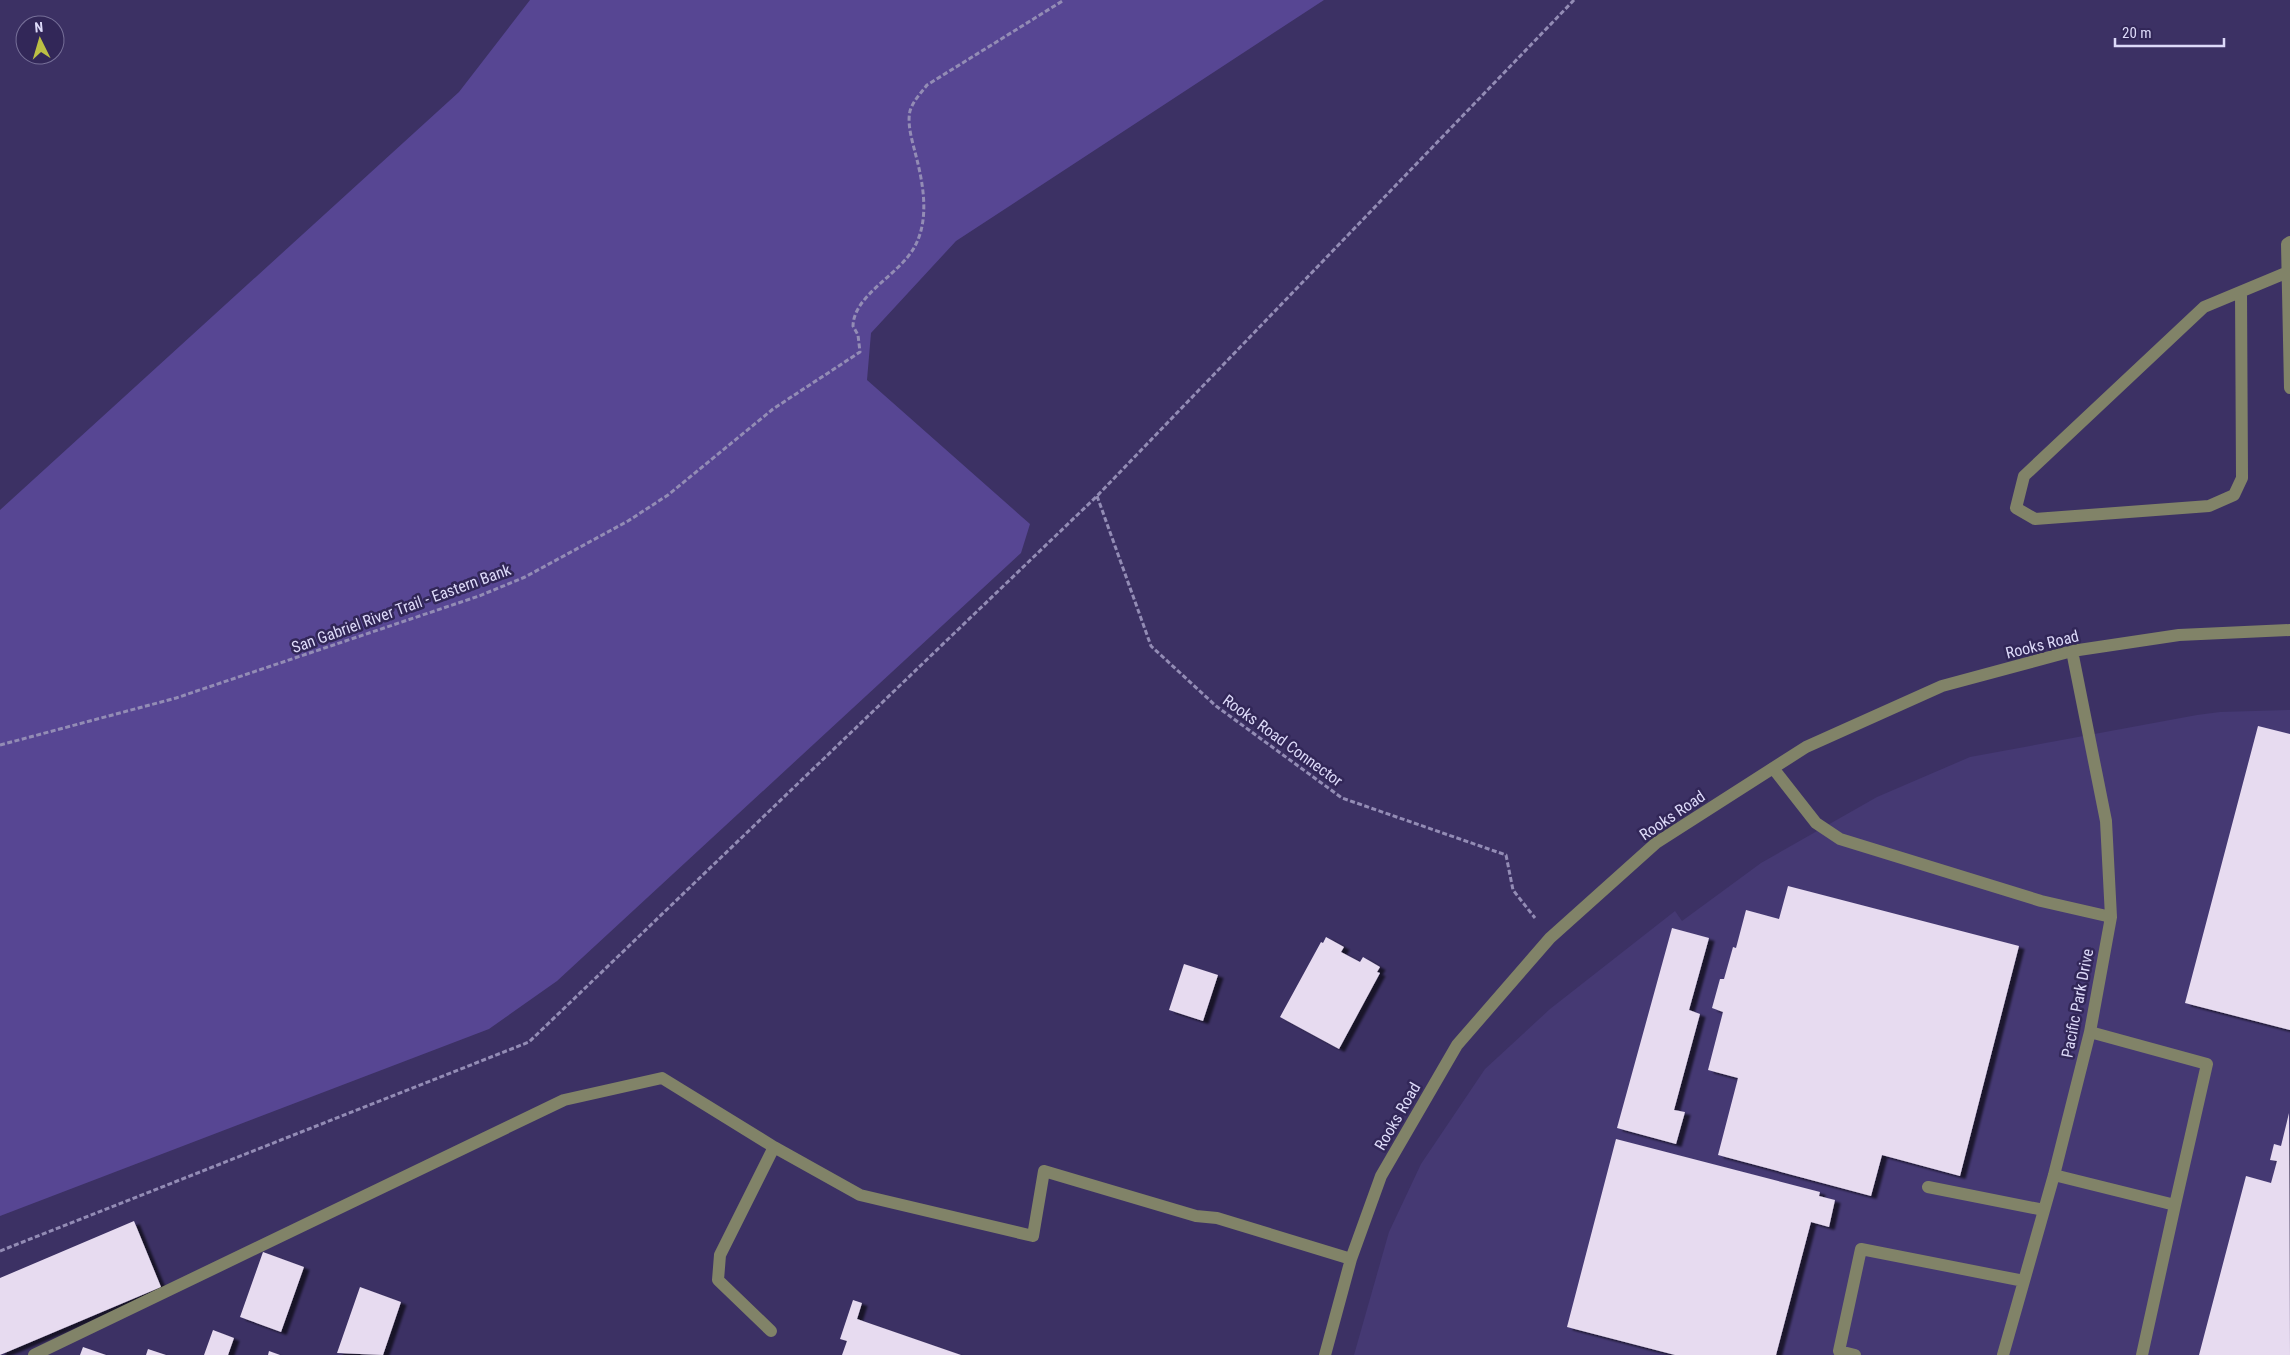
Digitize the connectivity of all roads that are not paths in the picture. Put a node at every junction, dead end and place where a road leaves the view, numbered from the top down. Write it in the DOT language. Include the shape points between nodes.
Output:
graph roads {
  1 [pos="2290,242"];
  2 [pos="2288,272"];
  3 [pos="2241,292"];
  4 [pos="2290,388"];
  5 [pos="2290,630"];
  6 [pos="2072,652"];
  7 [pos="1773,768"];
  8 [pos="2111,916"];
  9 [pos="2090,1032"];
  10 [pos="774,1147"];
  11 [pos="2054,1175"];
  12 [pos="1928,1186"];
  13 [pos="2175,1205"];
  14 [pos="2044,1210"];
  15 [pos="1351,1259"];
  16 [pos="2024,1281"];
  17 [pos="771,1331"];
  18 [pos="34,1355"];
  19 [pos="1325,1355"];
  20 [pos="1855,1355"];
  21 [pos="2004,1355"];
  22 [pos="2142,1355"];
  1 -- 2 [label="street" via="2287,244"];
  2 -- 3 [label="street"];
  2 -- 4 [label="street"];
  3 -- 3 [label="street" via="2204,307 2024,476 2016,508 2036,519 2209,506 2234,495 2242,478"];
  5 -- 6 [label="street, Rooks Road" via="2179,636"];
  6 -- 7 [label="street, Rooks Road" via="1942,686 1806,747"];
  6 -- 8 [label="street, Pacific Park Drive" via="2106,821"];
  7 -- 8 [label="street" via="1816,823 1840,839 2041,901"];
  7 -- 15 [label="street, Rooks Road" via="1656,843 1550,938 1457,1045 1381,1176"];
  8 -- 9 [label="street, Pacific Park Drive"];
  9 -- 11 [label="street, Pacific Park Drive"];
  9 -- 13 [label="street" via="2207,1064"];
  10 -- 15 [label="street" via="860,1195 1034,1236 1044,1171"];
  10 -- 17 [label="street" via="720,1255 718,1280"];
  10 -- 18 [label="street" via="662,1078 564,1100"];
  11 -- 13 [label="street"];
  11 -- 14 [label="street, Pacific Park Drive"];
  12 -- 14 [label="street"];
  13 -- 22 [label="street"];
  14 -- 16 [label="street, Pacific Park Drive"];
  15 -- 19 [label="street, Rooks Road"];
  16 -- 20 [label="street" via="1861,1249 1839,1352"];
  16 -- 21 [label="street, Pacific Park Drive"];
}
